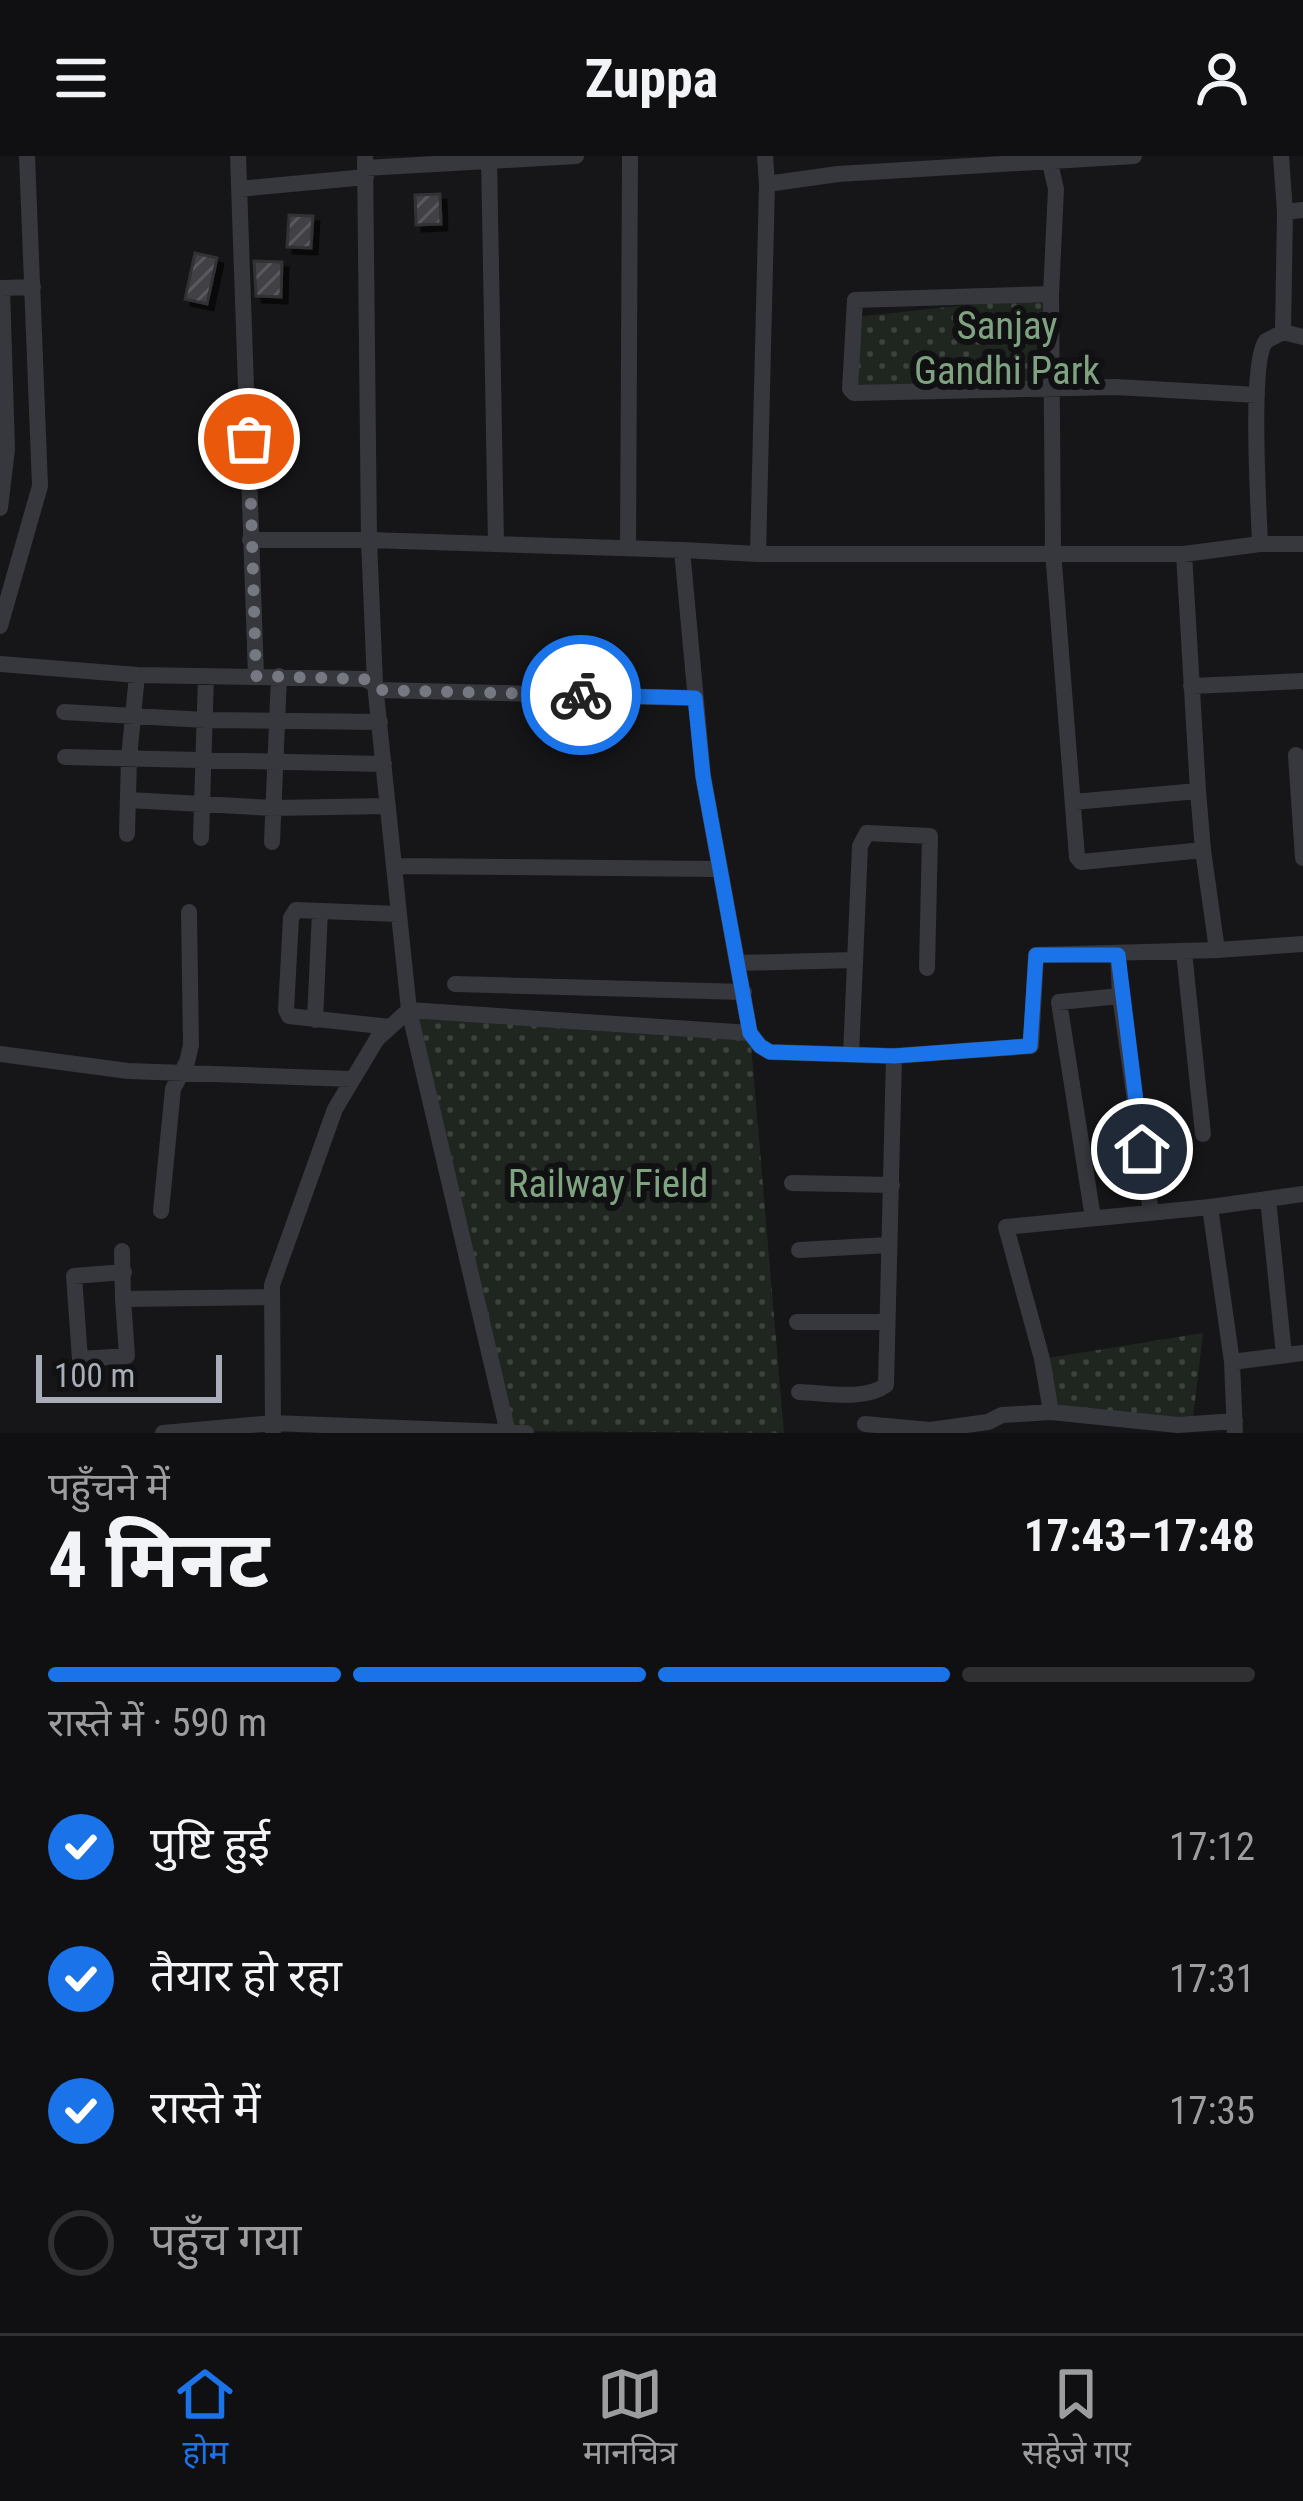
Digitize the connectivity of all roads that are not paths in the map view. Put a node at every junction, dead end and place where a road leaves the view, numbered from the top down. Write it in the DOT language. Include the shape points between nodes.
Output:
graph roads {
  1 [pos="26,156"];
  2 [pos="238,156"];
  3 [pos="576,156"];
  4 [pos="631,156"];
  5 [pos="765,156"];
  6 [pos="1134,156"];
  7 [pos="1281,156"];
  8 [pos="489,158"];
  9 [pos="1050,164"];
  10 [pos="365,167"];
  11 [pos="766,184"];
  12 [pos="238,189"];
  13 [pos="1294,211"];
  14 [pos="33,287"];
  15 [pos="1051,294"];
  16 [pos="1283,332"];
  17 [pos="1303,337"];
  18 [pos="1054,392"];
  19 [pos="1256,395"];
  20 [pos="0,508"];
  21 [pos="250,540"];
  22 [pos="369,540"];
  23 [pos="496,544"];
  24 [pos="1260,544"];
  25 [pos="1303,544"];
  26 [pos="628,547"];
  27 [pos="682,550"];
  28 [pos="1053,551"];
  29 [pos="758,554"];
  30 [pos="1184,554"];
  31 [pos="0,626"];
  32 [pos="0,664"];
  33 [pos="137,675"];
  34 [pos="206,676"];
  35 [pos="256,676"];
  36 [pos="279,676"];
  37 [pos="1303,681"];
  38 [pos="1191,686"];
  39 [pos="376,687"];
  40 [pos="695,698"];
  41 [pos="64,712"];
  42 [pos="133,718"];
  43 [pos="205,720"];
  44 [pos="274,722"];
  45 [pos="380,722"];
  46 [pos="1296,755"];
  47 [pos="65,757"];
  48 [pos="129,758"];
  49 [pos="202,762"];
  50 [pos="273,764"];
  51 [pos="384,764"];
  52 [pos="1198,790"];
  53 [pos="129,800"];
  54 [pos="1073,802"];
  55 [pos="203,803"];
  56 [pos="388,806"];
  57 [pos="272,808"];
  58 [pos="128,834"];
  59 [pos="201,838"];
  60 [pos="272,842"];
  61 [pos="1204,850"];
  62 [pos="1303,858"];
  63 [pos="395,866"];
  64 [pos="718,869"];
  65 [pos="320,911"];
  66 [pos="189,912"];
  67 [pos="399,914"];
  68 [pos="1303,944"];
  69 [pos="1216,950"];
  70 [pos="1184,952"];
  71 [pos="1118,955"];
  72 [pos="854,960"];
  73 [pos="738,963"];
  74 [pos="928,968"];
  75 [pos="455,984"];
  76 [pos="744,992"];
  77 [pos="1120,996"];
  78 [pos="409,1010"];
  79 [pos="314,1020"];
  80 [pos="390,1027"];
  81 [pos="750,1033"];
  82 [pos="0,1054"];
  83 [pos="851,1055"];
  84 [pos="894,1056"];
  85 [pos="180,1074"];
  86 [pos="352,1078"];
  87 [pos="1203,1134"];
  88 [pos="792,1183"];
  89 [pos="892,1185"];
  90 [pos="1303,1194"];
  91 [pos="1268,1199"];
  92 [pos="1210,1207"];
  93 [pos="161,1211"];
  94 [pos="1151,1212"];
  95 [pos="1093,1218"];
  96 [pos="888,1245"];
  97 [pos="799,1250"];
  98 [pos="122,1251"];
  99 [pos="124,1272"];
  100 [pos="270,1297"];
  101 [pos="123,1299"];
  102 [pos="797,1322"];
  103 [pos="886,1322"];
  104 [pos="1293,1354"];
  105 [pos="1232,1362"];
  106 [pos="800,1392"];
  107 [pos="864,1394"];
  108 [pos="1051,1412"];
  109 [pos="1235,1427"];
  110 [pos="273,1428"];
  111 [pos="865,1428"];
  112 [pos="514,1432"];
  113 [pos="163,1433"];
  1 -- 14 [label="street"];
  2 -- 12 [label="street"];
  3 -- 8 [label="street"];
  4 -- 26 [label="street"];
  5 -- 11 [label="street"];
  6 -- 9 [label="street"];
  7 -- 13 [label="street"];
  8 -- 10 [label="street"];
  8 -- 23 [label="street"];
  9 -- 11 [label="street"];
  9 -- 15 [label="street"];
  10 -- 12 [label="street"];
  10 -- 22 [label="street"];
  11 -- 29 [label="street"];
  12 -- 21 [label="street"];
  13 -- 16 [label="street"];
  14 -- 20 [label="street" via="2,289 7,448"];
  14 -- 31 [label="street" via="40,486"];
  15 -- 18 [label="street"];
  15 -- 18 [label="street" via="855,300 850,386 854,393"];
  16 -- 17 [label="street"];
  16 -- 19 [label="street" via="1263,347"];
  18 -- 19 [label="street"];
  18 -- 28 [label="street"];
  19 -- 24 [label="street"];
  21 -- 22 [label="street"];
  21 -- 35 [label="street"];
  22 -- 23 [label="street"];
  22 -- 39 [label="street"];
  23 -- 26 [label="street"];
  24 -- 25 [label="street"];
  24 -- 30 [label="street"];
  26 -- 27 [label="street"];
  27 -- 29 [label="street"];
  27 -- 40 [label="street"];
  28 -- 29 [label="street"];
  28 -- 30 [label="street"];
  28 -- 54 [label="street"];
  30 -- 38 [label="street"];
  32 -- 33 [label="street"];
  33 -- 34 [label="street"];
  33 -- 42 [label="street"];
  34 -- 35 [label="street"];
  34 -- 43 [label="street"];
  35 -- 36 [label="street"];
  36 -- 39 [label="street" via="364,679"];
  36 -- 44 [label="street"];
  37 -- 38 [label="street"];
  38 -- 52 [label="street"];
  39 -- 40 [label="street"];
  39 -- 45 [label="street"];
  40 -- 64 [label="street"];
  41 -- 42 [label="street"];
  42 -- 43 [label="street"];
  42 -- 48 [label="street"];
  43 -- 44 [label="street"];
  43 -- 49 [label="street"];
  44 -- 45 [label="street"];
  44 -- 50 [label="street"];
  45 -- 51 [label="street"];
  46 -- 62 [label="street"];
  47 -- 48 [label="street"];
  48 -- 49 [label="street"];
  48 -- 53 [label="street"];
  49 -- 50 [label="street"];
  49 -- 55 [label="street"];
  50 -- 51 [label="street"];
  50 -- 57 [label="street"];
  51 -- 56 [label="street"];
  52 -- 54 [label="street"];
  52 -- 61 [label="street"];
  53 -- 55 [label="street"];
  53 -- 58 [label="street"];
  54 -- 61 [label="street" via="1081,862"];
  55 -- 57 [label="street"];
  55 -- 59 [label="street"];
  56 -- 57 [label="street"];
  56 -- 63 [label="street"];
  57 -- 60 [label="street"];
  61 -- 69 [label="street"];
  63 -- 64 [label="street"];
  63 -- 67 [label="street"];
  64 -- 73 [label="street"];
  65 -- 67 [label="street"];
  65 -- 79 [label="street"];
  65 -- 79 [label="street" via="296,910 291,918 286,1010"];
  66 -- 85 [label="street" via="190,1045"];
  67 -- 78 [label="street"];
  68 -- 69 [label="street"];
  69 -- 70 [label="street"];
  70 -- 71 [label="street"];
  70 -- 87 [label="street"];
  71 -- 77 [label="street"];
  71 -- 84 [label="street" via="1036,955 1030,1046"];
  72 -- 73 [label="street"];
  72 -- 74 [label="street" via="862,836 925,834 932,841"];
  72 -- 83 [label="street"];
  73 -- 76 [label="street"];
  75 -- 76 [label="street"];
  76 -- 81 [label="street"];
  77 -- 94 [label="street"];
  77 -- 95 [label="street" via="1059,1002"];
  78 -- 80 [label="street"];
  78 -- 81 [label="street"];
  78 -- 112 [label="street"];
  79 -- 80 [label="street"];
  80 -- 86 [label="street"];
  81 -- 83 [label="street" via="770,1052"];
  82 -- 85 [label="street"];
  83 -- 84 [label="street"];
  84 -- 89 [label="street"];
  85 -- 86 [label="street"];
  85 -- 93 [label="street"];
  86 -- 100 [label="street" via="312,1166"];
  88 -- 89 [label="street"];
  89 -- 96 [label="street"];
  90 -- 91 [label="street"];
  91 -- 92 [label="street"];
  91 -- 104 [label="street"];
  92 -- 94 [label="street"];
  92 -- 105 [label="street"];
  94 -- 95 [label="street"];
  95 -- 108 [label="street" via="1006,1227"];
  96 -- 97 [label="street"];
  96 -- 103 [label="street"];
  98 -- 99 [label="street"];
  99 -- 101 [label="street"];
  99 -- 101 [label="street" via="74,1276 80,1359 127,1356"];
  100 -- 101 [label="street"];
  100 -- 110 [label="street"];
  102 -- 103 [label="street"];
  103 -- 107 [label="street" via="886,1385"];
  104 -- 105 [label="street"];
  105 -- 109 [label="street"];
  106 -- 107 [label="street"];
  107 -- 111 [label="street"];
  108 -- 109 [label="street"];
  108 -- 111 [label="street" via="929,1430"];
  110 -- 112 [label="street"];
  110 -- 113 [label="street"];
}
